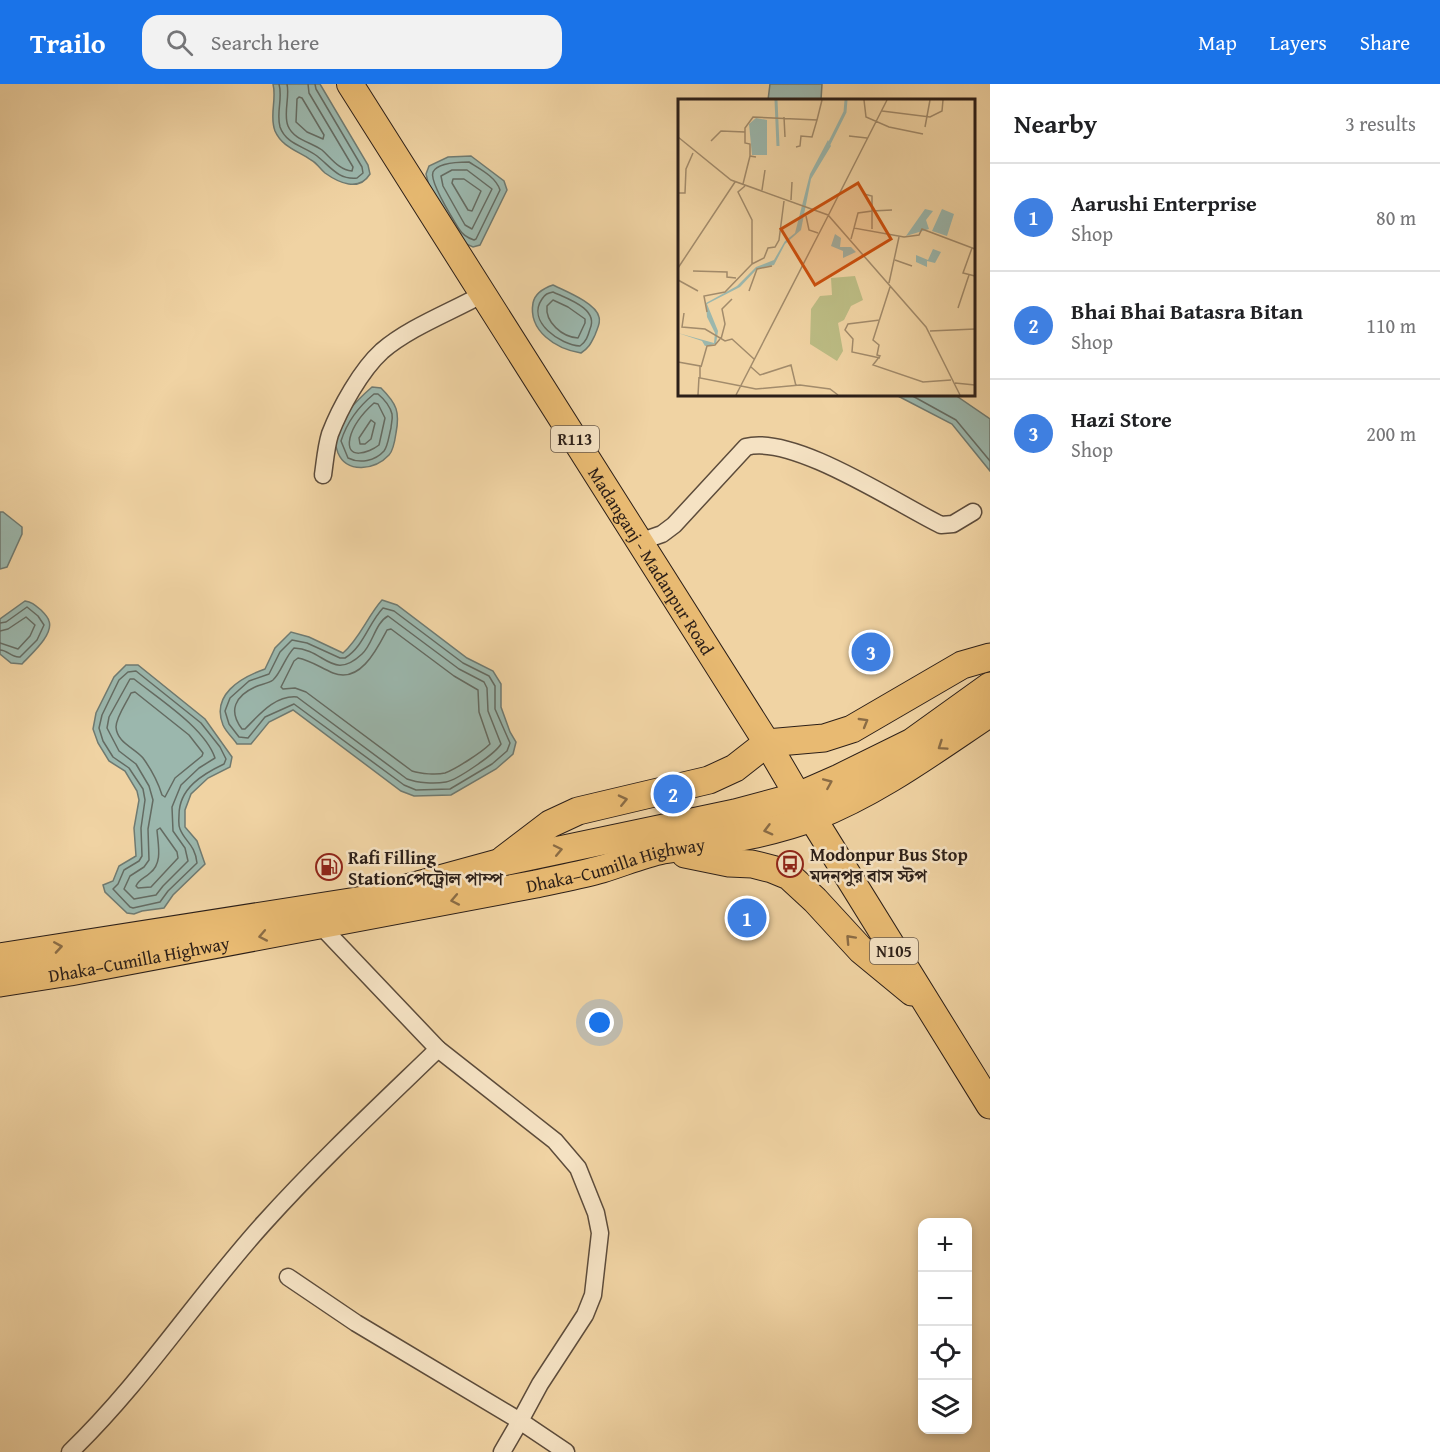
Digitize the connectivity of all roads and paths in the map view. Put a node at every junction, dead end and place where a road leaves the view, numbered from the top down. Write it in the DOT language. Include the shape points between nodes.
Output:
graph roads {
  1 [pos="352,85"];
  2 [pos="483,294"];
  3 [pos="323,475"];
  4 [pos="973,512"];
  5 [pos="639,542"];
  6 [pos="990,657"];
  7 [pos="990,687"];
  8 [pos="990,712"];
  9 [pos="767,743"];
  10 [pos="805,807"];
  11 [pos="662,850"];
  12 [pos="498,863"];
  13 [pos="320,925"];
  14 [pos="0,957"];
  15 [pos="0,983"];
  16 [pos="927,1004"];
  17 [pos="438,1049"];
  18 [pos="990,1105"];
  19 [pos="288,1277"];
  20 [pos="520,1421"];
  21 [pos="69,1452"];
  22 [pos="502,1452"];
  23 [pos="566,1452"];
  1 -- 2 [label="main road, Madanganj - Madanpur Road / R113"];
  2 -- 3 [label="street" via="405,335 373,361 347,399 331,434"];
  2 -- 5 [label="main road, Madanganj - Madanpur Road / R113"];
  4 -- 5 [label="street" via="953,524 941,525 818,460 757,444 746,447 674,525"];
  5 -- 9 [label="main road, Madanganj - Madanpur Road / R113"];
  9 -- 6 [label="highway, one-way" via="824,738 852,729 962,664"];
  10 -- 7 [label="highway, Dhaka–Cumilla Highway, one-way" via="840,778 912,742"];
  8 -- 10 [label="highway, Dhaka–Cumilla Highway, one-way" via="899,775 850,802"];
  9 -- 10 [label="main road, Madanganj - Madanpur Road / R113"];
  12 -- 9 [label="highway, one-way" via="550,824 578,811 709,780 735,768"];
  10 -- 11 [label="highway, Dhaka–Cumilla Highway, one-way" via="755,833"];
  12 -- 10 [label="highway, Dhaka–Cumilla Highway, one-way" via="735,813"];
  10 -- 16 [label="highway, N105"];
  11 -- 13 [label="highway, Dhaka–Cumilla Highway, one-way" via="600,870"];
  16 -- 11 [label="highway, one-way" via="861,950 789,876 752,864"];
  14 -- 12 [label="highway, Dhaka–Cumilla Highway, one-way" via="166,927 363,900"];
  13 -- 15 [label="highway, Dhaka–Cumilla Highway, one-way"];
  13 -- 17 [label="street"];
  16 -- 18 [label="highway, N105"];
  17 -- 20 [label="street" via="555,1141 578,1168 596,1213 600,1233 593,1295 585,1315"];
  17 -- 21 [label="street" via="264,1223 129,1389"];
  19 -- 20 [label="street" via="356,1323"];
  20 -- 22 [label="street"];
  20 -- 23 [label="street"];
}
